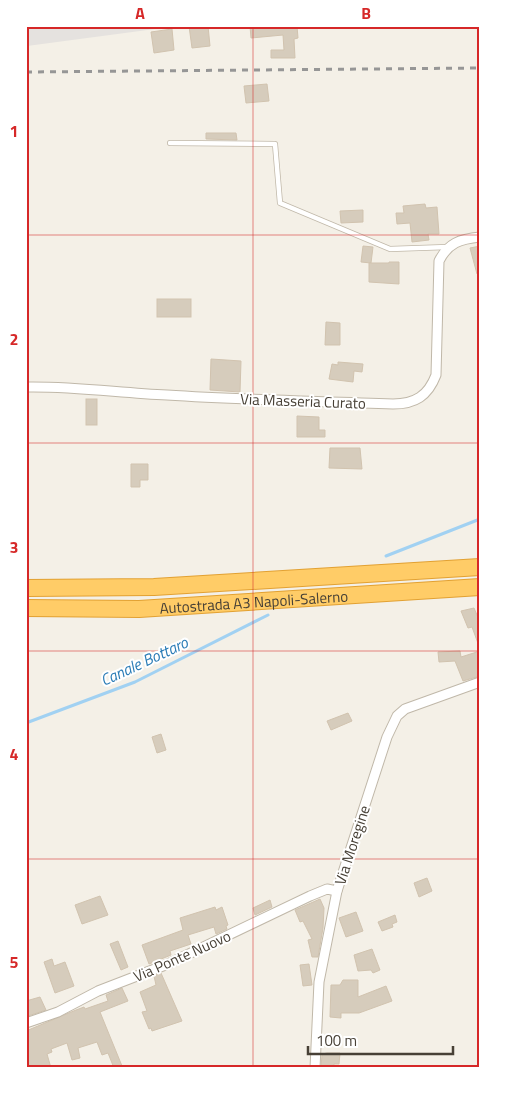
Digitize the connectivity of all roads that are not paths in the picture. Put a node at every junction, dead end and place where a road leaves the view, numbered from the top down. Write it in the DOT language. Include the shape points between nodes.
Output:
graph roads {
  1 [pos="170,143"];
  2 [pos="480,237"];
  3 [pos="448,247"];
  4 [pos="26,387"];
  5 [pos="480,567"];
  6 [pos="480,587"];
  7 [pos="26,588"];
  8 [pos="26,608"];
  9 [pos="480,682"];
  10 [pos="337,891"];
  11 [pos="26,1022"];
  12 [pos="315,1068"];
  1 -- 3 [label="lane" via="275,144 280,203 390,249"];
  2 -- 3 [label="street" via="461,239"];
  3 -- 4 [label="street, Via Masseria Curato" via="437,270 436,375 428,391 414,402 234,398"];
  5 -- 7 [label="highway, Autostrada A3 Napoli-Salerno" via="154,587"];
  6 -- 8 [label="highway, Autostrada A3 Napoli-Salerno" via="139,609"];
  9 -- 10 [label="street, Via Moregine" via="405,708 398,716 387,737"];
  10 -- 11 [label="street, Via Ponte Nuovo" via="327,889 310,896 168,964 58,1012"];
  10 -- 12 [label="street, Via Moregine" via="319,982"];
}
